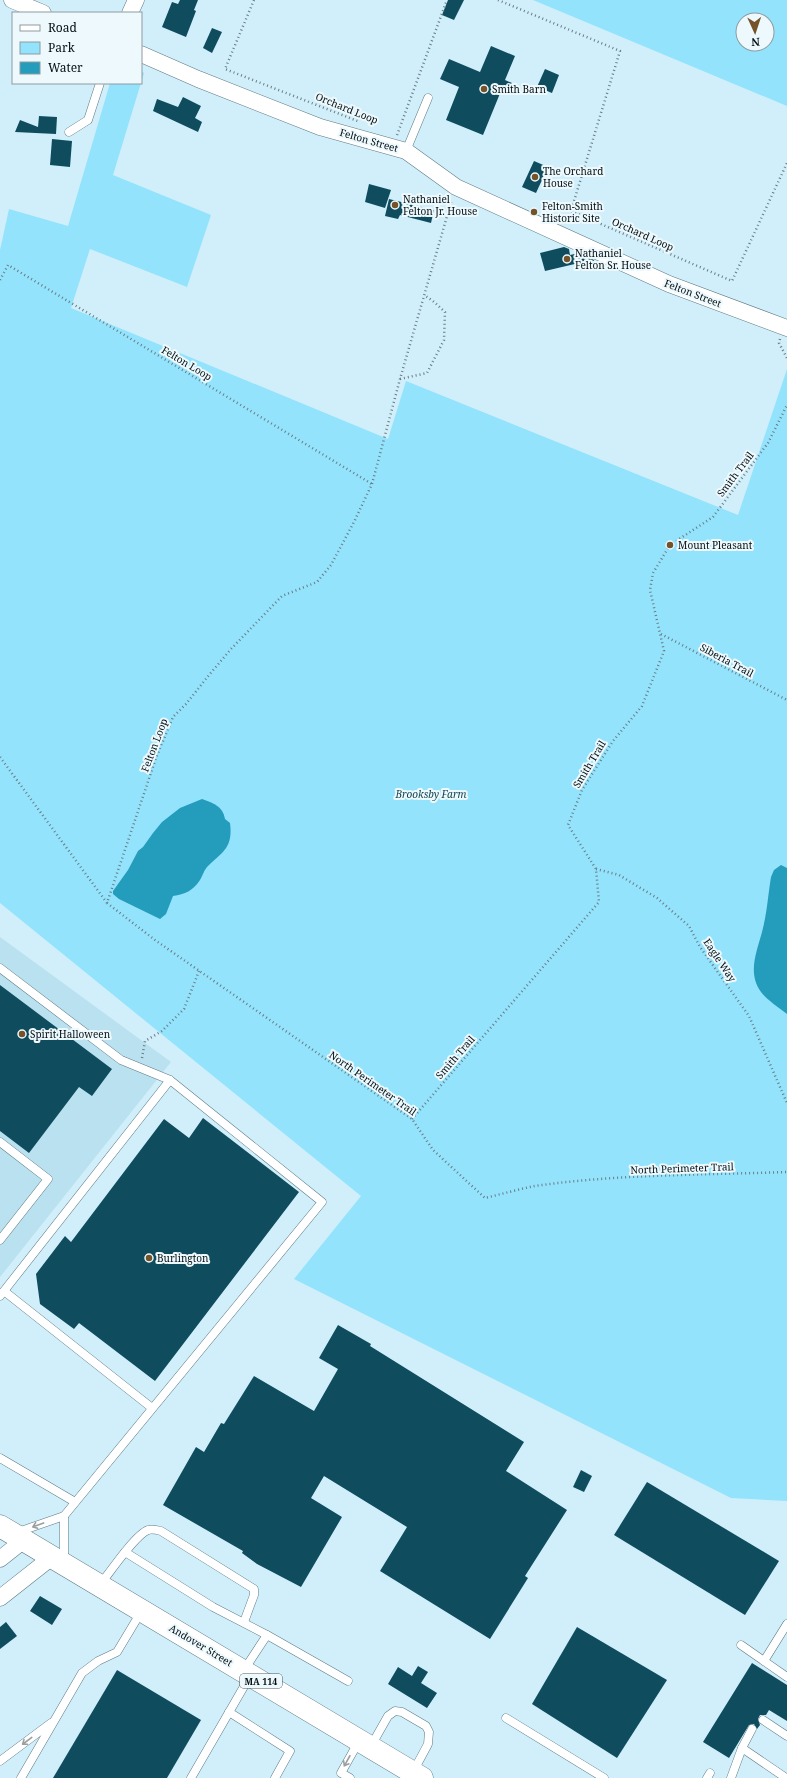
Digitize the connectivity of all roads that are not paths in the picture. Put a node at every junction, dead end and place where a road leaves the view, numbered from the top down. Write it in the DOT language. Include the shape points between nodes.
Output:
graph roads {
  1 [pos="12,0"];
  2 [pos="136,0"];
  3 [pos="41,12"];
  4 [pos="130,12"];
  5 [pos="142,54"];
  6 [pos="100,84"];
  7 [pos="428,98"];
  8 [pos="69,132"];
  9 [pos="406,151"];
  10 [pos="787,328"];
  11 [pos="0,968"];
  12 [pos="170,1080"];
  13 [pos="0,1142"];
  14 [pos="0,1240"];
  15 [pos="2,1294"];
  16 [pos="152,1408"];
  17 [pos="0,1458"];
  18 [pos="75,1502"];
  19 [pos="64,1516"];
  20 [pos="12,1534"];
  21 [pos="125,1552"];
  22 [pos="0,1559"];
  23 [pos="58,1561"];
  24 [pos="100,1586"];
  25 [pos="0,1598"];
  26 [pos="142,1610"];
  27 [pos="244,1622"];
  28 [pos="787,1624"];
  29 [pos="267,1635"];
  30 [pos="741,1645"];
  31 [pos="764,1661"];
  32 [pos="247,1673"];
  33 [pos="787,1677"];
  34 [pos="348,1681"];
  35 [pos="229,1712"];
  36 [pos="506,1718"];
  37 [pos="763,1720"];
  38 [pos="54,1722"];
  39 [pos="752,1729"];
  40 [pos="787,1736"];
  41 [pos="364,1744"];
  42 [pos="742,1748"];
  43 [pos="0,1762"];
  44 [pos="418,1775"];
  45 [pos="21,1778"];
  46 [pos="191,1778"];
  47 [pos="275,1778"];
  48 [pos="350,1778"];
  49 [pos="604,1778"];
  50 [pos="732,1778"];
  51 [pos="786,1778"];
  1 -- 3 [label="street"];
  2 -- 4 [label="street"];
  5 -- 9 [label="street, Felton Street" via="320,127"];
  6 -- 8 [label="lane" via="88,120"];
  7 -- 9 [label="lane"];
  9 -- 10 [label="street, Felton Street" via="456,187 669,284"];
  11 -- 12 [label="lane" via="121,1060"];
  12 -- 15 [label="lane"];
  12 -- 16 [label="lane" via="322,1202"];
  13 -- 14 [label="lane" via="48,1179"];
  15 -- 16 [label="lane"];
  16 -- 18 [label="lane"];
  17 -- 18 [label="lane"];
  18 -- 19 [label="lane"];
  19 -- 20 [label="lane, one-way"];
  19 -- 23 [label="lane"];
  20 -- 22 [label="street"];
  20 -- 23 [label="highway, Andover Street / MA 114"];
  21 -- 24 [label="lane"];
  21 -- 27 [label="lane"];
  21 -- 27 [label="lane" via="144,1532 150,1529 161,1531 254,1589"];
  23 -- 24 [label="highway, Andover Street / MA 114"];
  23 -- 25 [label="street"];
  24 -- 26 [label="highway, Andover Street / MA 114"];
  26 -- 32 [label="highway, Andover Street / MA 114"];
  26 -- 38 [label="lane" via="117,1652 98,1661 82,1673"];
  27 -- 29 [label="lane"];
  28 -- 31 [label="lane"];
  29 -- 32 [label="lane"];
  29 -- 34 [label="lane"];
  30 -- 31 [label="lane"];
  31 -- 33 [label="lane"];
  32 -- 35 [label="lane"];
  32 -- 41 [label="highway, Andover Street / MA 114"];
  35 -- 46 [label="lane"];
  35 -- 47 [label="lane" via="290,1751"];
  36 -- 49 [label="lane"];
  37 -- 40 [label="lane"];
  38 -- 43 [label="lane, one-way"];
  38 -- 45 [label="lane"];
  39 -- 42 [label="lane"];
  41 -- 44 [label="highway, Andover Street / MA 114"];
  41 -- 44 [label="lane" via="388,1716 395,1711 402,1712 426,1726 429,1732 428,1744"];
  41 -- 48 [label="lane, one-way" via="341,1773"];
  42 -- 50 [label="lane"];
  42 -- 51 [label="lane"];
}
